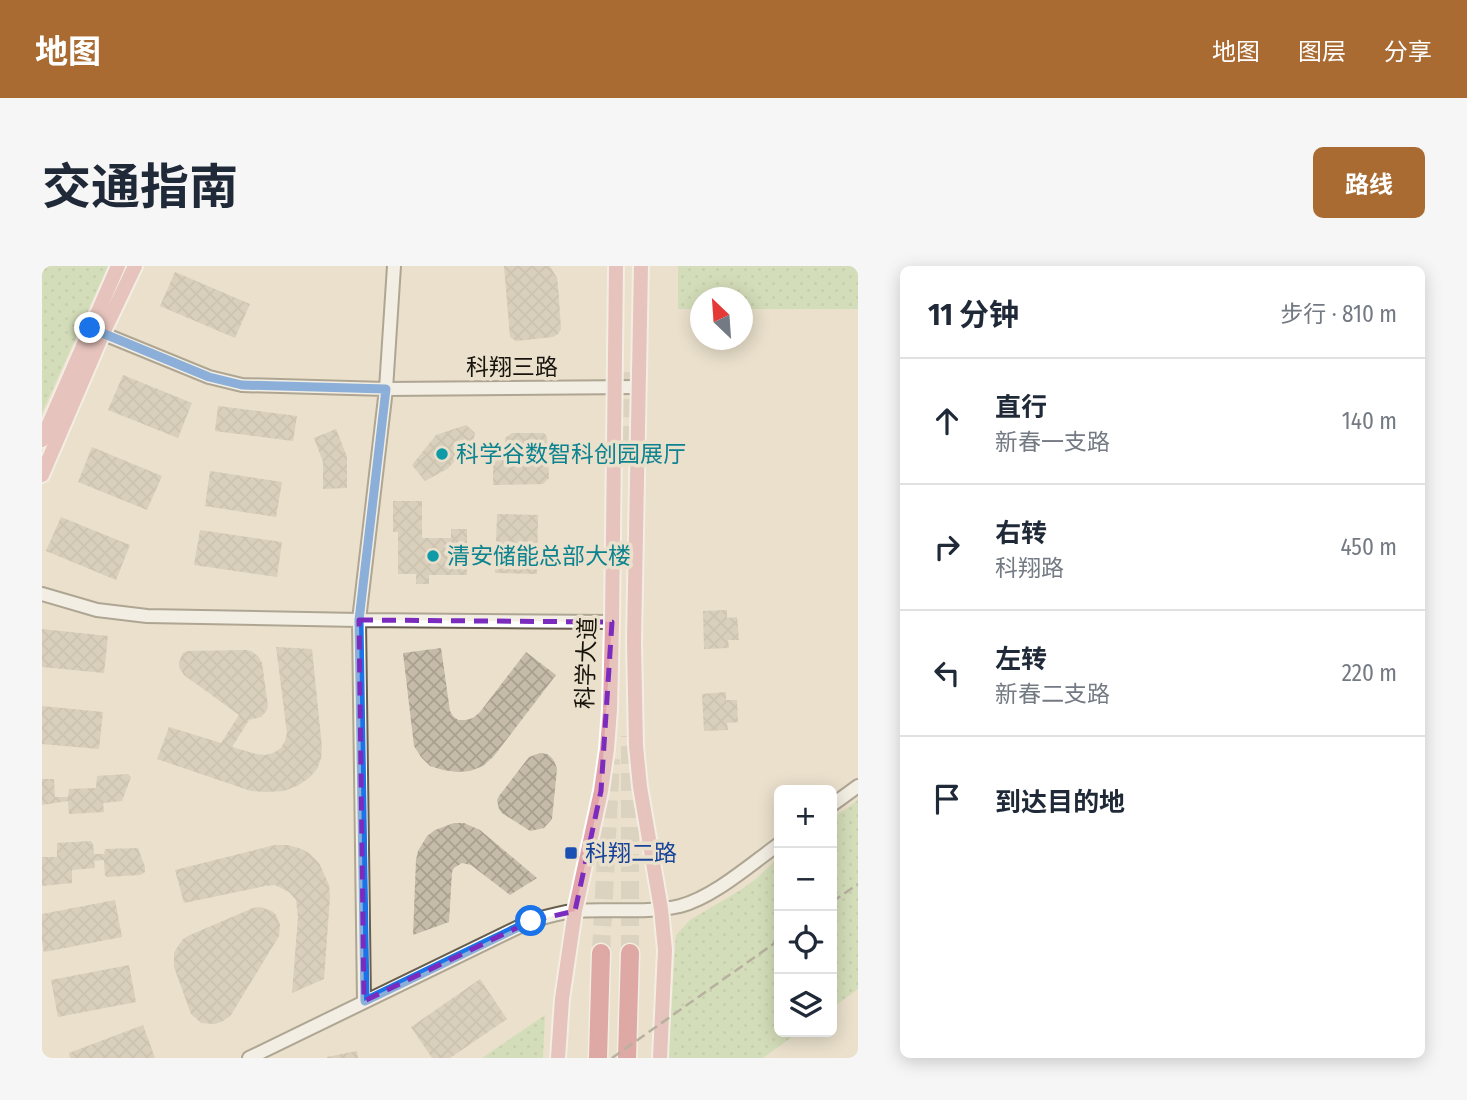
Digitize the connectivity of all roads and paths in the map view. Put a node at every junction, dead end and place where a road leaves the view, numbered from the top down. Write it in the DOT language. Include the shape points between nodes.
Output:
graph roads {
  1 [pos="118,266"];
  2 [pos="135,266"];
  3 [pos="394,266"];
  4 [pos="616,266"];
  5 [pos="641,266"];
  6 [pos="97,331"];
  7 [pos="615,387"];
  8 [pos="639,387"];
  9 [pos="386,389"];
  10 [pos="42,440"];
  11 [pos="42,475"];
  12 [pos="42,594"];
  13 [pos="359,620"];
  14 [pos="612,622"];
  15 [pos="611,652"];
  16 [pos="635,654"];
  17 [pos="858,786"];
  18 [pos="837,802"];
  19 [pos="774,848"];
  20 [pos="661,909"];
  21 [pos="575,911"];
  22 [pos="601,953"];
  23 [pos="630,953"];
  24 [pos="365,1001"];
  25 [pos="249,1058"];
  26 [pos="558,1058"];
  27 [pos="598,1058"];
  28 [pos="627,1058"];
  29 [pos="660,1058"];
  1 -- 6 [label="main road"];
  2 -- 6 [label="main road"];
  3 -- 9 [label="street"];
  4 -- 7 [label="main road, 科学大道"];
  5 -- 8 [label="main road, 科学大道"];
  6 -- 9 [label="street, 科翔三路" via="209,377 242,385"];
  6 -- 10 [label="main road"];
  6 -- 11 [label="main road"];
  7 -- 8 [label="street, 科翔三路"];
  7 -- 9 [label="street, 科翔三路"];
  7 -- 14 [label="main road, 科学大道"];
  8 -- 16 [label="main road, 科学大道"];
  9 -- 13 [label="street"];
  12 -- 13 [label="street" via="97,610 147,617"];
  13 -- 14 [label="street"];
  13 -- 24 [label="street"];
  14 -- 15 [label="main road, 科学大道"];
  15 -- 16 [label="main road" via="620,643"];
  15 -- 21 [label="main road, 科学大道" via="602,780"];
  16 -- 20 [label="main road, 科学大道" via="640,787"];
  17 -- 18 [label="street"];
  19 -- 20 [label="street" via="705,895"];
  20 -- 21 [label="street"];
  20 -- 29 [label="main road, 科学大道" via="665,950"];
  21 -- 24 [label="street" via="531,921"];
  21 -- 26 [label="main road, 科学大道"];
  22 -- 27 [label="highway"];
  23 -- 28 [label="highway"];
  24 -- 25 [label="street"];
}
